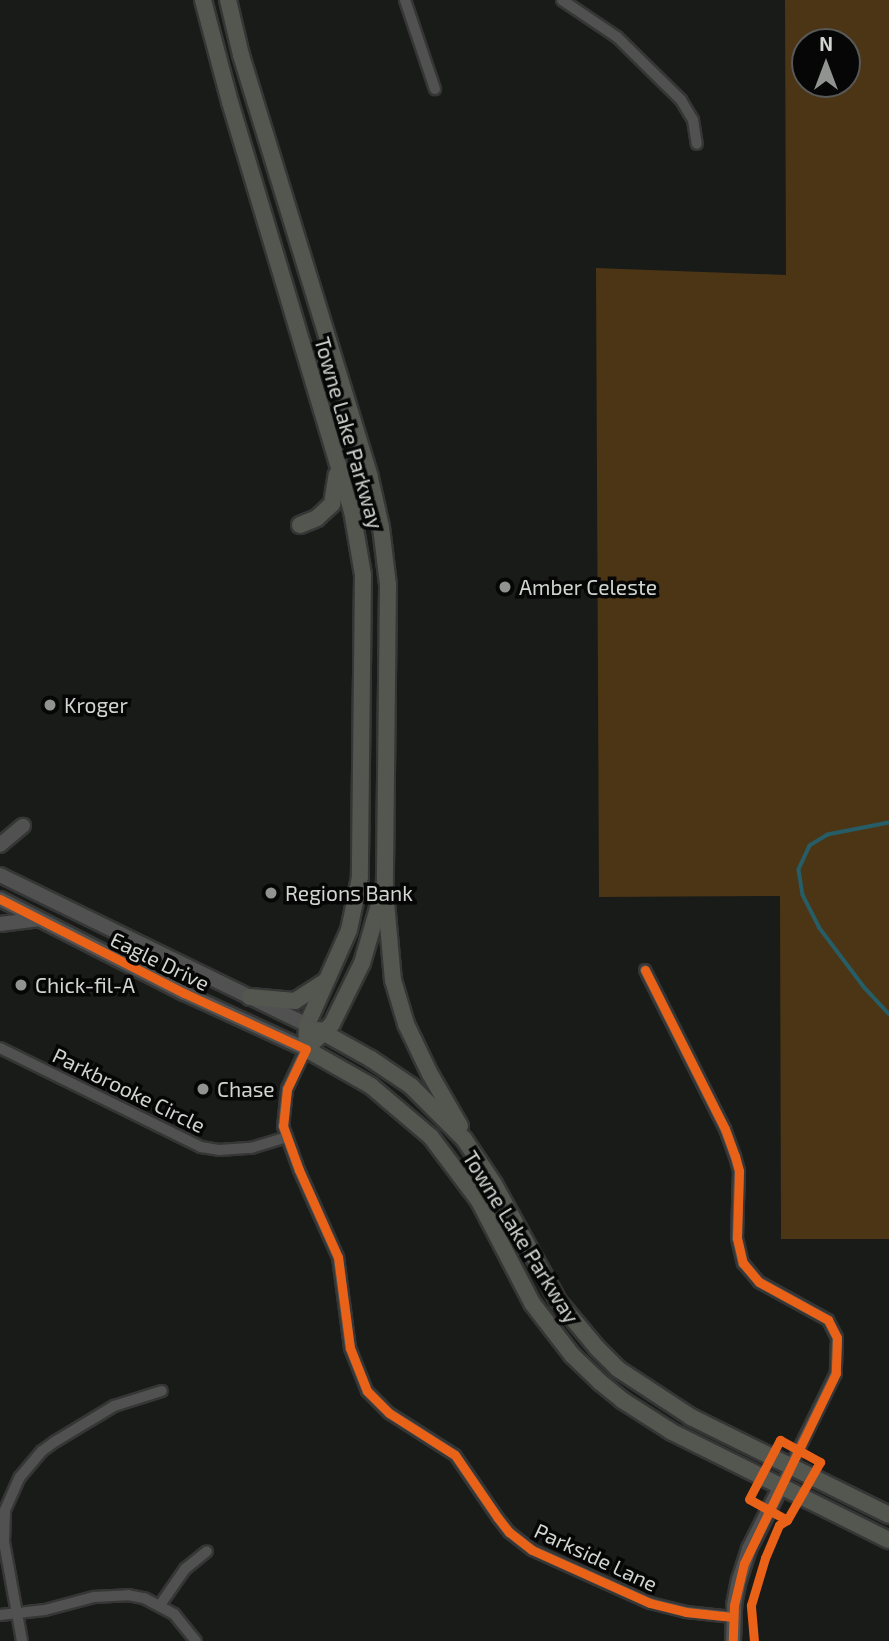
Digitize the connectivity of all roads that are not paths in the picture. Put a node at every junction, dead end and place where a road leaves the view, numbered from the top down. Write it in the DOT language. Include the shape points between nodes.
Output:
graph roads {
  1 [pos="203,0"];
  2 [pos="228,0"];
  3 [pos="405,0"];
  4 [pos="562,0"];
  5 [pos="435,89"];
  6 [pos="697,144"];
  7 [pos="336,455"];
  8 [pos="300,525"];
  9 [pos="23,826"];
  10 [pos="0,845"];
  11 [pos="0,875"];
  12 [pos="384,884"];
  13 [pos="0,899"];
  14 [pos="39,919"];
  15 [pos="0,924"];
  16 [pos="645,970"];
  17 [pos="329,978"];
  18 [pos="250,997"];
  19 [pos="307,1025"];
  20 [pos="326,1033"];
  21 [pos="0,1048"];
  22 [pos="306,1049"];
  23 [pos="286,1137"];
  24 [pos="480,1162"];
  25 [pos="162,1391"];
  26 [pos="791,1466"];
  27 [pos="781,1486"];
  28 [pos="889,1515"];
  29 [pos="889,1540"];
  30 [pos="207,1551"];
  31 [pos="160,1605"];
  32 [pos="19,1613"];
  33 [pos="0,1615"];
  34 [pos="733,1617"];
  35 [pos="22,1641"];
  36 [pos="195,1641"];
  37 [pos="733,1641"];
  1 -- 7 [label="main road, Towne Lake Parkway"];
  2 -- 12 [label="main road, Towne Lake Parkway" via="381,527 389,616"];
  3 -- 5 [label="street"];
  4 -- 6 [label="street" via="617,37 681,100 693,121"];
  7 -- 8 [label="main road" via="332,504"];
  7 -- 17 [label="main road, Towne Lake Parkway" via="356,530 364,594 363,833 356,901"];
  9 -- 10 [label="street"];
  11 -- 18 [label="street, Eagle Drive"];
  12 -- 20 [label="main road, Towne Lake Parkway" via="362,963"];
  12 -- 24 [label="main road" via="393,979 406,1024"];
  13 -- 14 [label="street, Eagle Drive"];
  14 -- 15 [label="street"];
  14 -- 22 [label="street, Eagle Drive"];
  16 -- 26 [label="street" via="735,1156 739,1171 737,1237 743,1263 759,1282 828,1320 837,1338 836,1373"];
  17 -- 18 [label="main road" via="295,1001"];
  17 -- 19 [label="main road, Towne Lake Parkway"];
  18 -- 19 [label="street, Eagle Drive"];
  19 -- 20 [label="main road, Eagle Drive"];
  19 -- 22 [label="main road, Towne Lake Parkway"];
  20 -- 22 [label="main road, Towne Lake Parkway"];
  20 -- 24 [label="main road, Towne Lake Parkway" via="411,1086"];
  21 -- 23 [label="street, Parkbrooke Circle" via="201,1147 251,1148"];
  22 -- 23 [label="street, Parkside Lane" via="283,1104"];
  22 -- 27 [label="main road, Towne Lake Parkway" via="384,1094 431,1137 479,1201 532,1303 600,1382 672,1432"];
  23 -- 34 [label="street, Parkside Lane" via="338,1257 350,1348 361,1381 375,1401 454,1455 509,1532 532,1550 650,1603"];
  24 -- 26 [label="main road, Towne Lake Parkway" via="541,1275 575,1324 618,1369 673,1407"];
  25 -- 32 [label="street" via="122,1402 56,1441 20,1476 5,1510 4,1525 9,1579"];
  26 -- 27 [label="street"];
  26 -- 28 [label="main road, Towne Lake Parkway"];
  27 -- 29 [label="main road, Towne Lake Parkway"];
  27 -- 34 [label="street" via="744,1563"];
  30 -- 31 [label="street" via="180,1576"];
  31 -- 32 [label="street" via="144,1598 111,1595"];
  31 -- 36 [label="street" via="186,1626"];
  32 -- 33 [label="street"];
  32 -- 35 [label="street"];
  34 -- 37 [label="street"];
}
